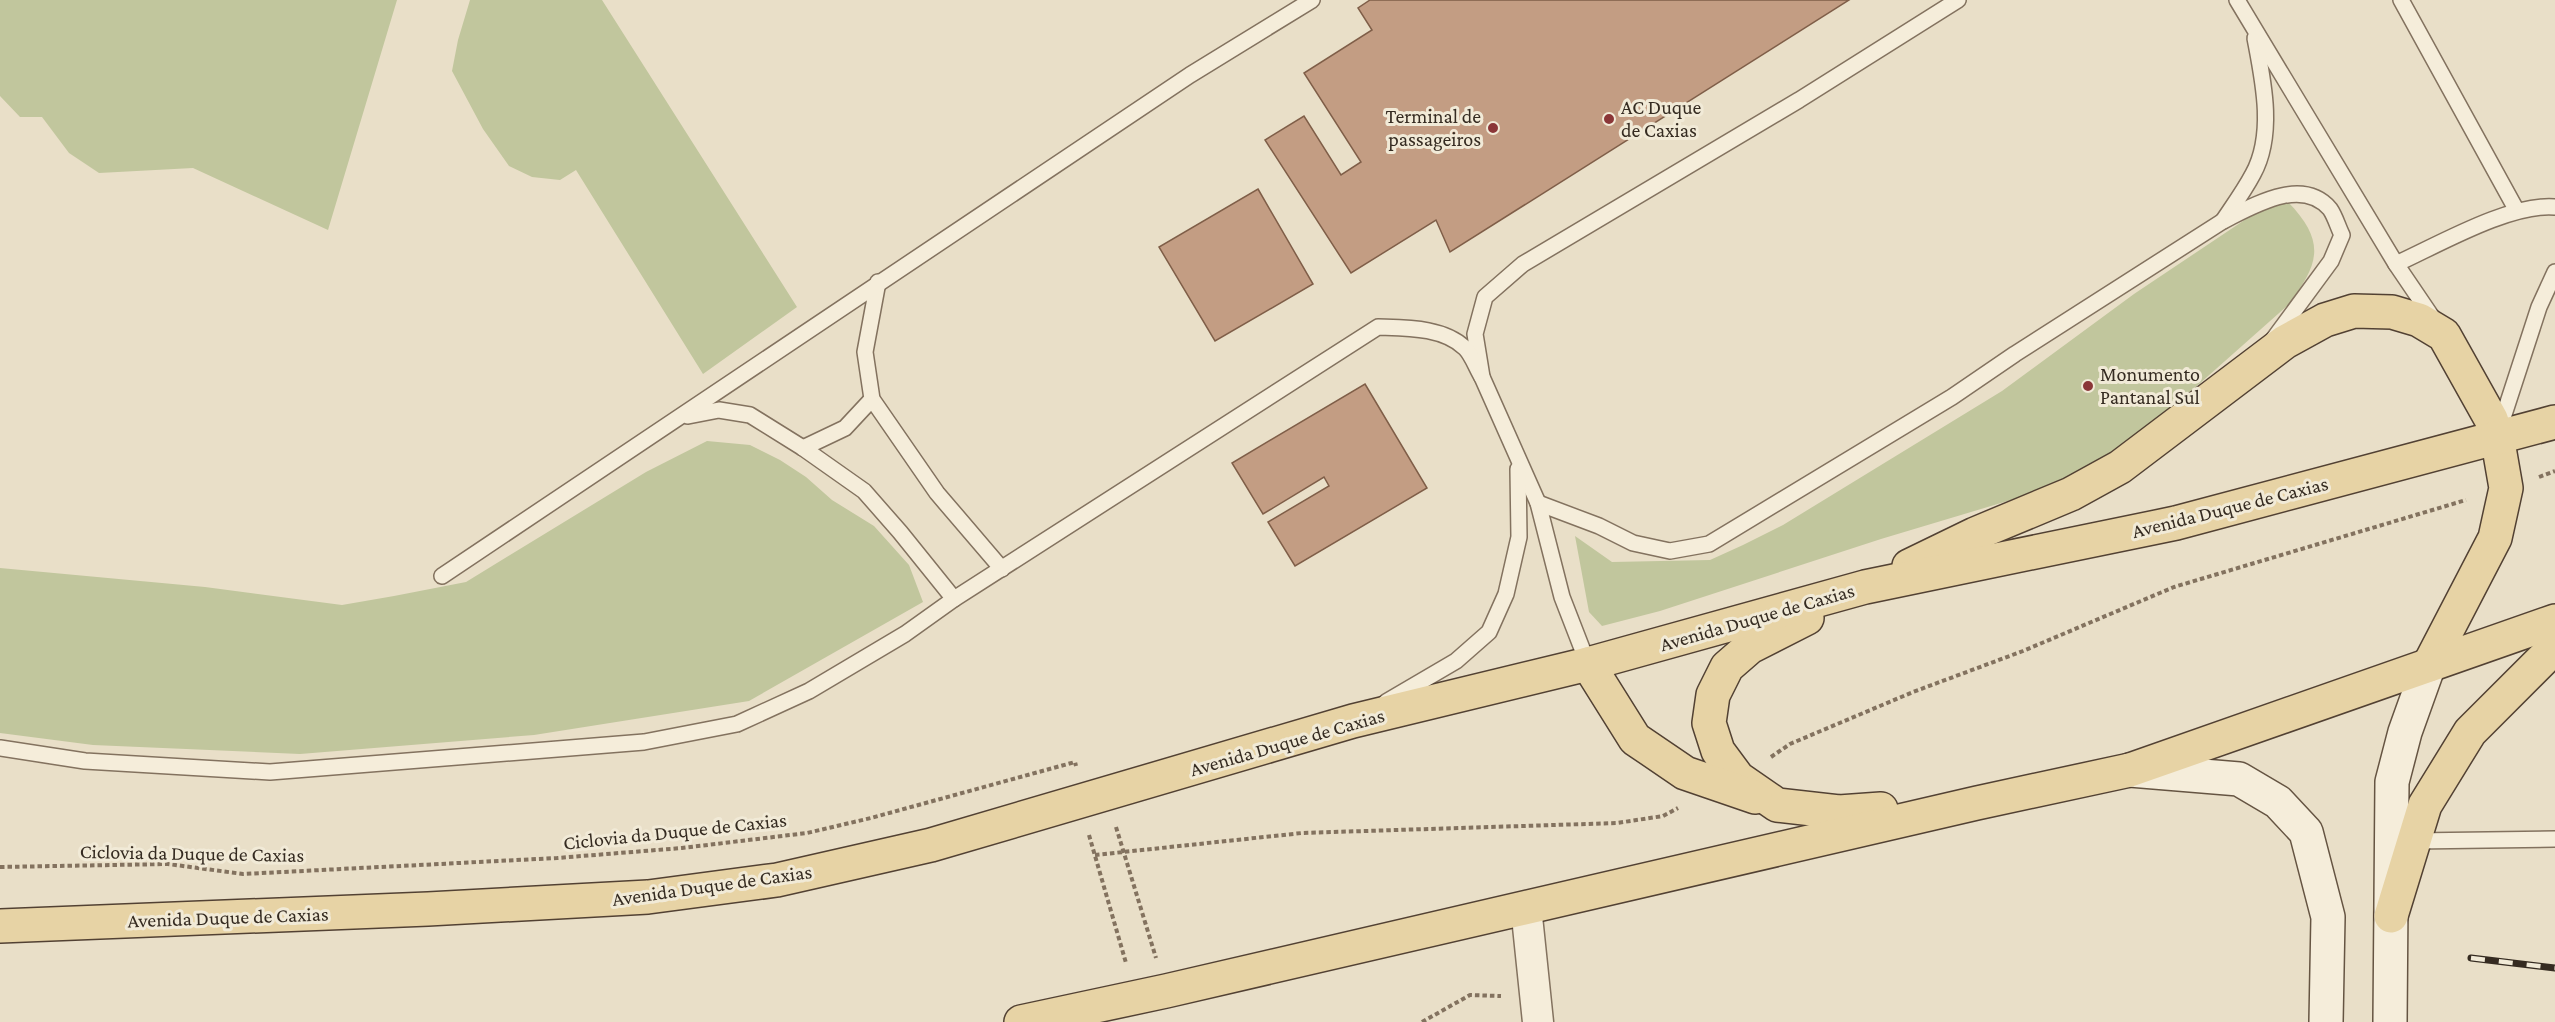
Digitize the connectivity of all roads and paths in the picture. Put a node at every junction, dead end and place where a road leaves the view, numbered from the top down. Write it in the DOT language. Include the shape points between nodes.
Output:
graph roads {
  1 [pos="1312,0"];
  2 [pos="1958,0"];
  3 [pos="2237,0"];
  4 [pos="2402,0"];
  5 [pos="2253,28"];
  6 [pos="2555,207"];
  7 [pos="2517,211"];
  8 [pos="2223,221"];
  9 [pos="2396,264"];
  10 [pos="2555,272"];
  11 [pos="878,282"];
  12 [pos="2444,335"];
  13 [pos="2255,367"];
  14 [pos="1482,377"];
  15 [pos="872,399"];
  16 [pos="682,417"];
  17 [pos="2555,422"];
  18 [pos="2498,436"];
  19 [pos="803,448"];
  20 [pos="1518,463"];
  21 [pos="2555,471"];
  22 [pos="2506,488"];
  23 [pos="1538,503"];
  24 [pos="1002,569"];
  25 [pos="442,576"];
  26 [pos="1865,587"];
  27 [pos="954,599"];
  28 [pos="2555,621"];
  29 [pos="2555,647"];
  30 [pos="1588,664"];
  31 [pos="2429,665"];
  32 [pos="1353,721"];
  33 [pos="0,748"];
  34 [pos="2130,770"];
  35 [pos="1730,782"];
  36 [pos="1094,798"];
  37 [pos="1977,803"];
  38 [pos="2555,839"];
  39 [pos="2414,841"];
  40 [pos="1124,851"];
  41 [pos="1095,855"];
  42 [pos="0,867"];
  43 [pos="1526,907"];
  44 [pos="2391,916"];
  45 [pos="0,926"];
  46 [pos="1151,994"];
  47 [pos="1537,1009"];
  48 [pos="1021,1022"];
  49 [pos="1422,1022"];
  50 [pos="2326,1022"];
  51 [pos="2390,1022"];
  1 -- 11 [label="lane" via="1190,75"];
  2 -- 14 [label="lane" via="1523,264 1485,297 1475,334"];
  3 -- 5 [label="lane"];
  4 -- 7 [label="lane"];
  5 -- 8 [label="lane" via="2265,88 2262,146 2254,174"];
  5 -- 9 [label="lane"];
  6 -- 7 [label="lane"];
  7 -- 9 [label="lane"];
  8 -- 13 [label="lane" via="2259,203 2310,194 2330,210 2342,235 2331,261"];
  8 -- 23 [label="lane" via="1952,397 1709,544 1670,551 1633,543"];
  9 -- 12 [label="lane"];
  10 -- 18 [label="lane" via="2539,307"];
  11 -- 15 [label="lane" via="865,352"];
  11 -- 16 [label="lane"];
  12 -- 13 [label="main road" via="2419,320 2392,312 2354,311 2325,320"];
  12 -- 18 [label="main road"];
  13 -- 26 [label="main road" via="2120,467 2071,494 1975,534"];
  14 -- 20 [label="lane"];
  14 -- 24 [label="lane" via="1466,348 1440,333 1378,327"];
  15 -- 19 [label="lane" via="845,428"];
  15 -- 24 [label="lane" via="937,493"];
  16 -- 19 [label="lane" via="719,410 750,415"];
  16 -- 25 [label="lane"];
  17 -- 18 [label="main road, Avenida Duque de Caxias"];
  18 -- 22 [label="main road"];
  18 -- 26 [label="main road, Avenida Duque de Caxias" via="2176,523"];
  19 -- 27 [label="lane" via="864,491"];
  20 -- 23 [label="lane"];
  20 -- 32 [label="lane" via="1519,537 1506,594 1489,632 1456,661"];
  21 -- 22 [label="path"];
  22 -- 31 [label="main road" via="2495,538"];
  22 -- 35 [label="path" via="2174,587 1790,744"];
  23 -- 30 [label="lane" via="1562,597"];
  24 -- 27 [label="lane"];
  26 -- 30 [label="main road, Avenida Duque de Caxias"];
  26 -- 35 [label="main road" via="1750,647 1727,667 1713,695 1709,723"];
  27 -- 33 [label="lane" via="906,634 809,691 736,724 644,742 270,772 85,761"];
  28 -- 31 [label="main road"];
  29 -- 39 [label="main road" via="2470,732 2425,805"];
  30 -- 32 [label="main road, Avenida Duque de Caxias"];
  30 -- 35 [label="main road" via="1635,739 1685,773"];
  31 -- 34 [label="main road"];
  31 -- 44 [label="main road" via="2392,782"];
  32 -- 36 [label="main road, Avenida Duque de Caxias"];
  34 -- 37 [label="main road"];
  34 -- 50 [label="main road" via="2239,779 2278,802 2306,832 2328,917"];
  35 -- 37 [label="main road" via="1777,805 1839,812"];
  35 -- 40 [label="path" via="1663,816 1617,824 1302,833"];
  36 -- 40 [label="path"];
  36 -- 41 [label="path, Ciclovia da Duque de Caxias"];
  36 -- 42 [label="path, Ciclovia da Duque de Caxias" via="1075,762 871,818 807,833 735,843 557,858 243,874 160,864"];
  36 -- 45 [label="main road, Avenida Duque de Caxias" via="931,845 788,878 648,897"];
  37 -- 43 [label="main road"];
  38 -- 39 [label="lane"];
  39 -- 44 [label="main road"];
  40 -- 41 [label="path"];
  40 -- 46 [label="path"];
  41 -- 46 [label="path, Ciclovia da Duque de Caxias"];
  43 -- 46 [label="main road"];
  43 -- 47 [label="street"];
  44 -- 51 [label="main road"];
  46 -- 48 [label="main road"];
  47 -- 49 [label="path" via="1470,995"];
}
